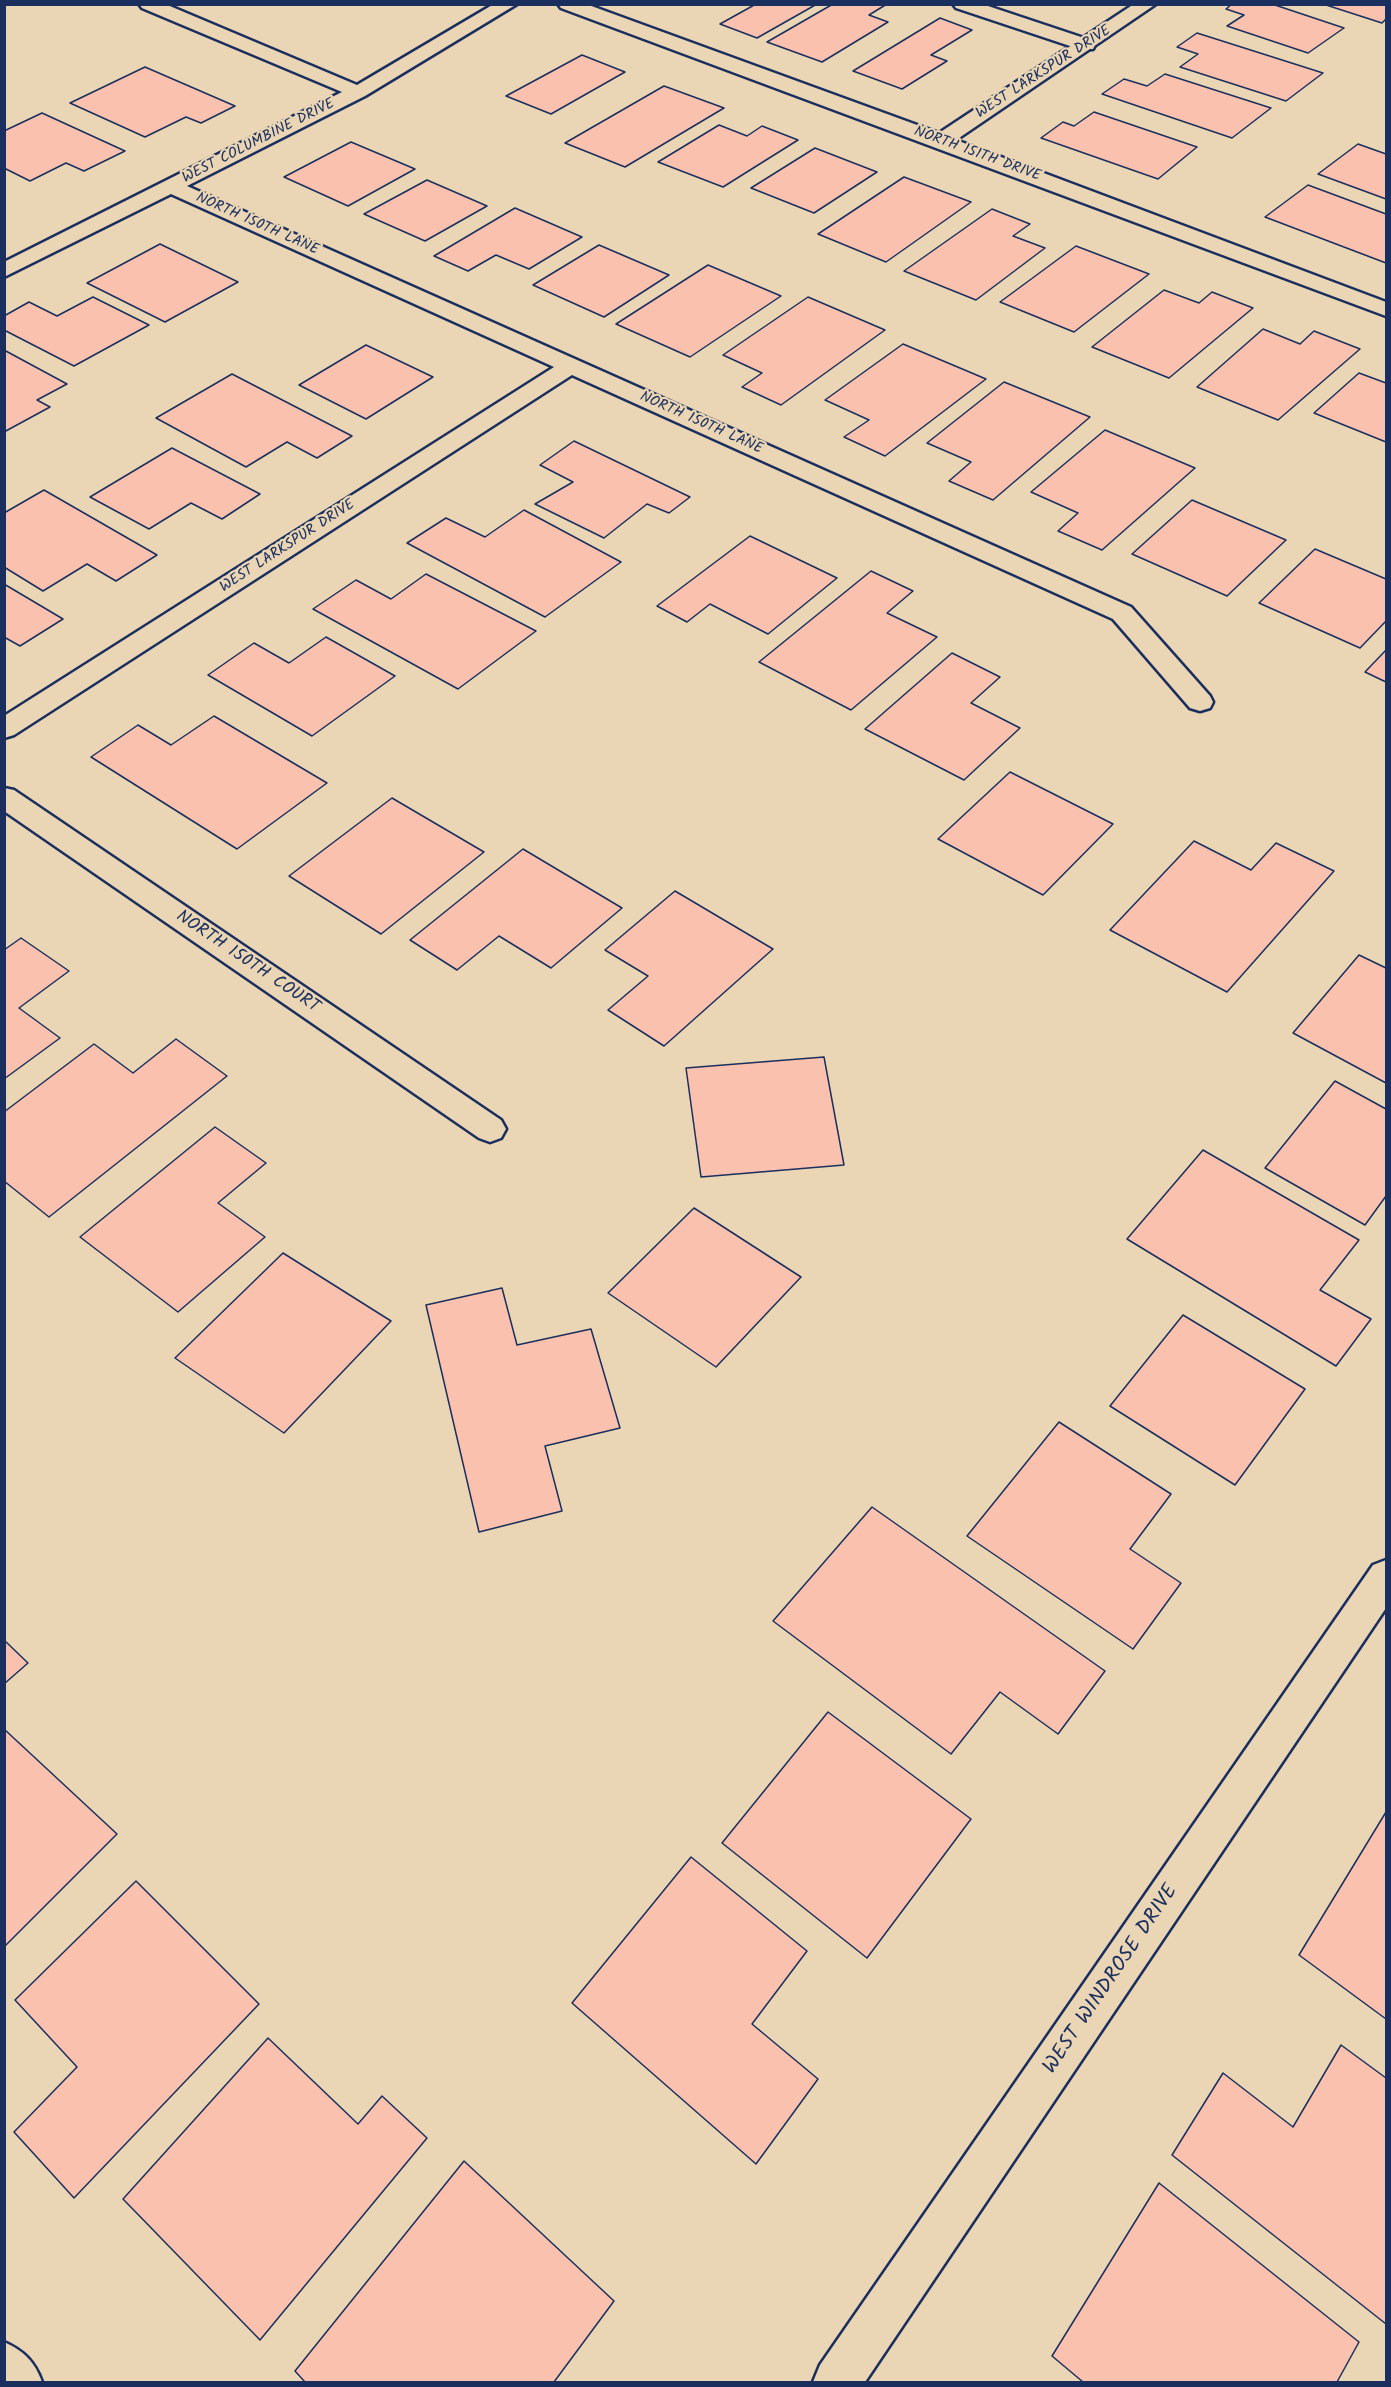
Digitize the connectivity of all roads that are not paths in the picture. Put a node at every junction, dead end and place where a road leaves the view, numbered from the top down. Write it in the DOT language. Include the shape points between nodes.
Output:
graph roads {
  1 [pos="148,4"];
  2 [pos="508,4"];
  3 [pos="567,4"];
  4 [pos="962,4"];
  5 [pos="1147,4"];
  6 [pos="1086,45"];
  7 [pos="358,92"];
  8 [pos="941,141"];
  9 [pos="172,187"];
  10 [pos="4,271"];
  11 [pos="1386,309"];
  12 [pos="572,366"];
  13 [pos="1200,702"];
  14 [pos="4,729"];
  15 [pos="4,797"];
  16 [pos="490,1129"];
  17 [pos="1386,1577"];
  18 [pos="4,2366"];
  19 [pos="18,2382"];
  20 [pos="837,2382"];
  1 -- 7 [label="street"];
  2 -- 7 [label="street, WEST COLUMBINE DRIVE"];
  3 -- 8 [label="street, NORTH 151TH DRIVE"];
  4 -- 6 [label="street"];
  5 -- 6 [label="street, WEST LARKSPUR DRIVE"];
  6 -- 8 [label="street, WEST LARKSPUR DRIVE"];
  7 -- 9 [label="street, WEST COLUMBINE DRIVE"];
  8 -- 11 [label="street, NORTH 151TH DRIVE"];
  9 -- 10 [label="street, WEST COLUMBINE DRIVE"];
  9 -- 12 [label="street, NORTH 150TH LANE"];
  12 -- 13 [label="street, NORTH 150TH LANE" via="1122,613"];
  12 -- 14 [label="street, WEST LARKSPUR DRIVE"];
  15 -- 16 [label="street, NORTH 150TH COURT"];
  17 -- 20 [label="street, WEST WINDROSE DRIVE"];
  18 -- 19 [label="street"];
}
